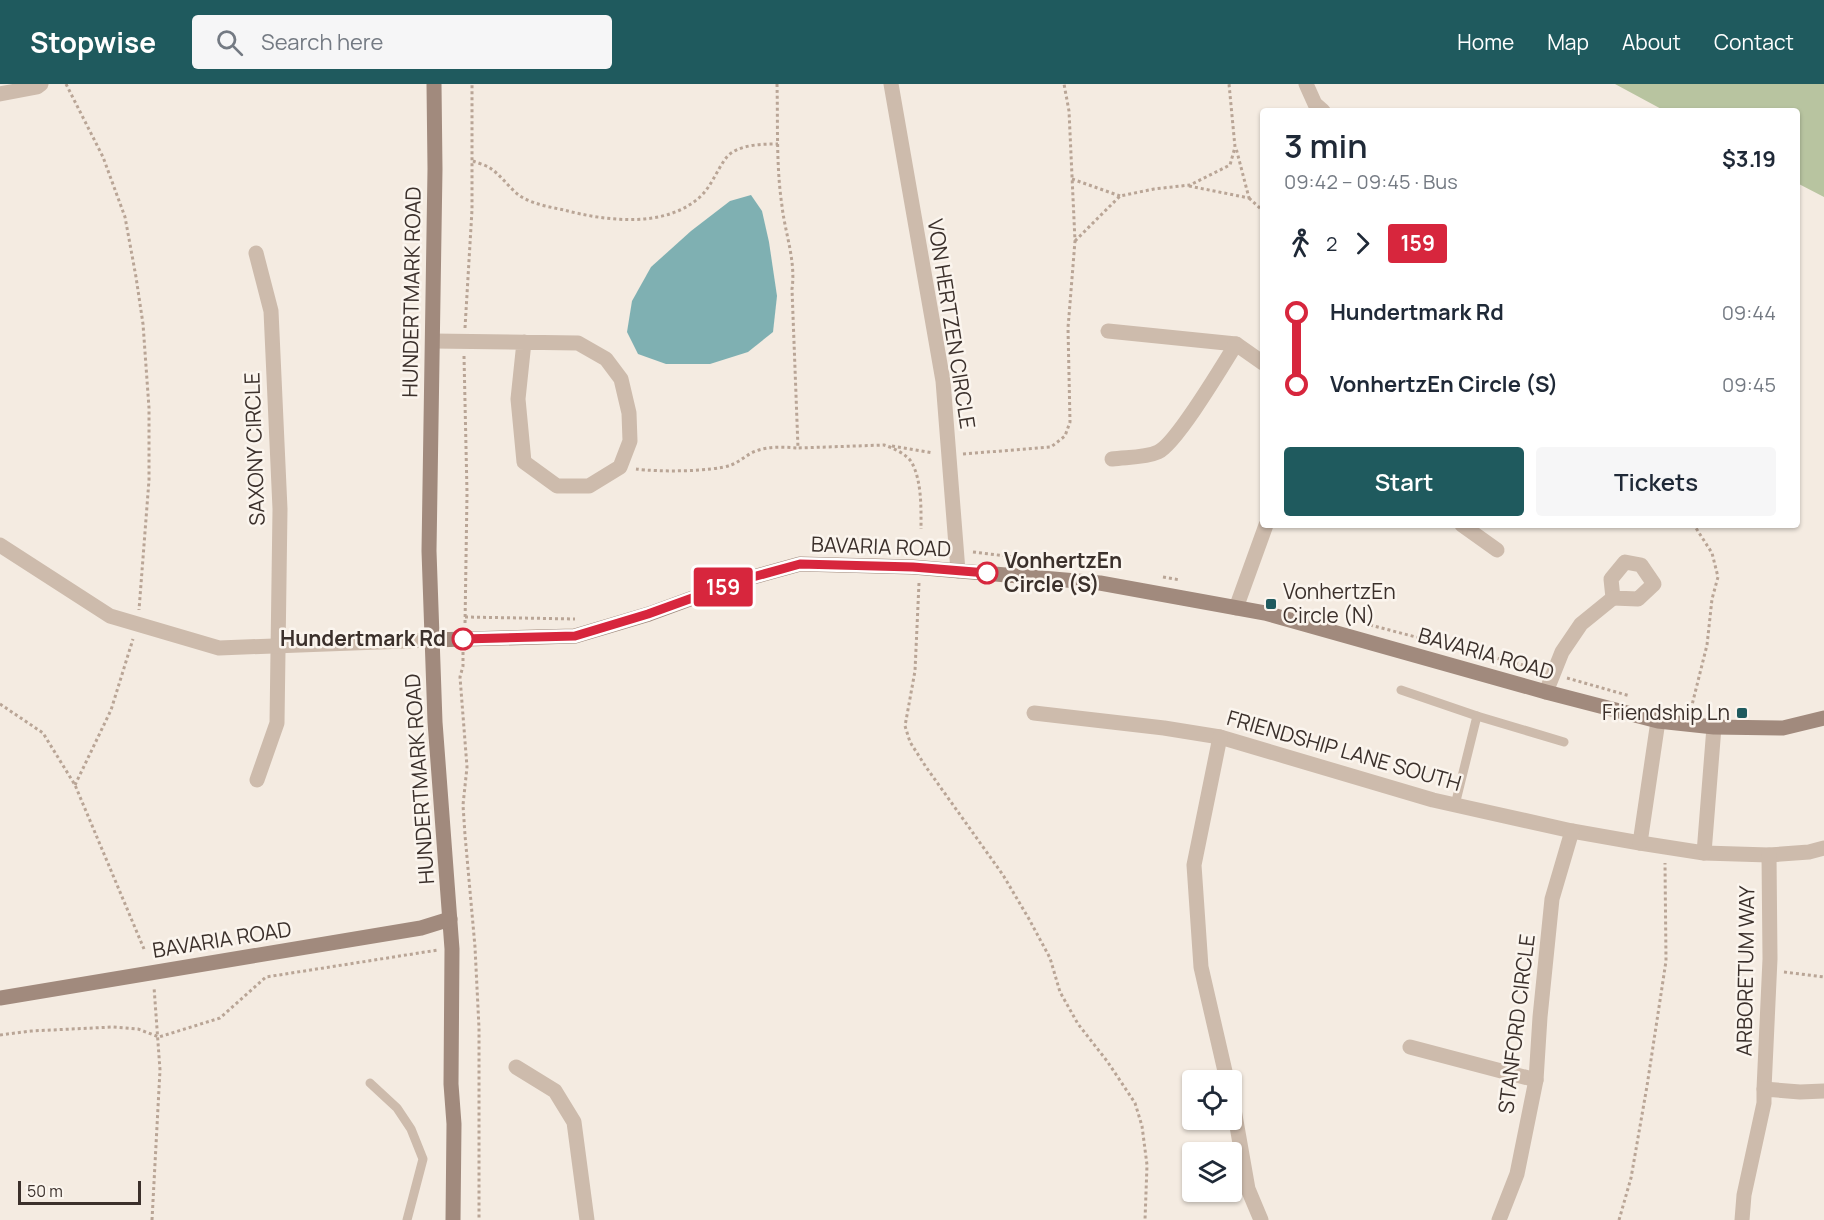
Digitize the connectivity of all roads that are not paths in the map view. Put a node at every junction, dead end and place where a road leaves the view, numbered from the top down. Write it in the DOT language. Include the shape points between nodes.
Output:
graph roads {
  1 [pos="41,84"];
  2 [pos="434,84"];
  3 [pos="891,84"];
  4 [pos="1306,84"];
  5 [pos="0,94"];
  6 [pos="1320,108"];
  7 [pos="256,253"];
  8 [pos="1108,331"];
  9 [pos="433,341"];
  10 [pos="524,342"];
  11 [pos="1236,344"];
  12 [pos="1260,361"];
  13 [pos="1112,459"];
  14 [pos="1265,528"];
  15 [pos="1466,528"];
  16 [pos="0,545"];
  17 [pos="1497,550"];
  18 [pos="958,571"];
  19 [pos="1613,598"];
  20 [pos="1236,608"];
  21 [pos="432,640"];
  22 [pos="278,645"];
  23 [pos="1401,690"];
  24 [pos="1546,692"];
  25 [pos="1034,713"];
  26 [pos="1477,717"];
  27 [pos="1824,718"];
  28 [pos="1658,721"];
  29 [pos="1714,728"];
  30 [pos="1220,737"];
  31 [pos="1564,742"];
  32 [pos="257,780"];
  33 [pos="1455,805"];
  34 [pos="1572,831"];
  35 [pos="1640,843"];
  36 [pos="1824,848"];
  37 [pos="1704,853"];
  38 [pos="1768,855"];
  39 [pos="450,919"];
  40 [pos="0,998"];
  41 [pos="1410,1047"];
  42 [pos="516,1066"];
  43 [pos="1225,1070"];
  44 [pos="1536,1080"];
  45 [pos="370,1083"];
  46 [pos="1764,1089"];
  47 [pos="1824,1091"];
  48 [pos="1238,1130"];
  49 [pos="407,1220"];
  50 [pos="453,1220"];
  51 [pos="586,1220"];
  52 [pos="1261,1220"];
  53 [pos="1499,1220"];
  54 [pos="1742,1220"];
  1 -- 5 [label="street"];
  2 -- 9 [label="street, HUNDERTMARK ROAD"];
  3 -- 18 [label="street, VON HERTZEN CIRCLE" via="943,381"];
  4 -- 6 [label="street"];
  7 -- 22 [label="street, SAXONY CIRCLE" via="271,311 280,509"];
  8 -- 11 [label="street"];
  9 -- 10 [label="street"];
  9 -- 21 [label="street, HUNDERTMARK ROAD" via="429,551"];
  10 -- 10 [label="street" via="578,343 606,359 621,380 629,413 630,441 620,467 589,486 557,486 524,462 518,399"];
  11 -- 12 [label="street"];
  11 -- 13 [label="street" via="1173,439 1159,452"];
  14 -- 20 [label="street"];
  15 -- 17 [label="street"];
  16 -- 22 [label="street" via="110,616 219,648"];
  18 -- 20 [label="street, BAVARIA ROAD" via="1100,583"];
  18 -- 21 [label="street, BAVARIA ROAD" via="800,564 575,636"];
  19 -- 24 [label="street" via="1581,624 1562,652"];
  20 -- 24 [label="street, BAVARIA ROAD"];
  21 -- 22 [label="street"];
  21 -- 39 [label="street, HUNDERTMARK ROAD"];
  22 -- 32 [label="street, SAXONY CIRCLE" via="277,723"];
  23 -- 26 [label="lane"];
  24 -- 28 [label="street, BAVARIA ROAD"];
  25 -- 30 [label="street, FRIENDSHIP LANE SOUTH"];
  26 -- 31 [label="lane"];
  26 -- 33 [label="lane"];
  27 -- 29 [label="street, BAVARIA ROAD" via="1783,728"];
  28 -- 29 [label="street, BAVARIA ROAD"];
  28 -- 35 [label="street"];
  29 -- 37 [label="street"];
  30 -- 33 [label="street, FRIENDSHIP LANE SOUTH"];
  30 -- 43 [label="street" via="1194,865 1201,967"];
  33 -- 34 [label="street, FRIENDSHIP LANE SOUTH"];
  34 -- 35 [label="street, FRIENDSHIP LANE SOUTH"];
  34 -- 44 [label="street, STANFORD CIRCLE" via="1552,899"];
  35 -- 37 [label="street, FRIENDSHIP LANE SOUTH"];
  36 -- 38 [label="street, FRIENDSHIP LANE SOUTH"];
  37 -- 38 [label="street, FRIENDSHIP LANE SOUTH"];
  38 -- 46 [label="street, ARBORETUM WAY" via="1770,959"];
  39 -- 40 [label="street, BAVARIA ROAD" via="421,928"];
  39 -- 50 [label="street, HUNDERTMARK ROAD"];
  41 -- 44 [label="street"];
  42 -- 51 [label="street" via="555,1091 574,1122"];
  44 -- 53 [label="street, STANFORD CIRCLE" via="1517,1174"];
  45 -- 49 [label="lane" via="397,1108 423,1159"];
  46 -- 47 [label="street"];
  46 -- 54 [label="street, ARBORETUM WAY"];
  48 -- 52 [label="street" via="1248,1189"];
}
